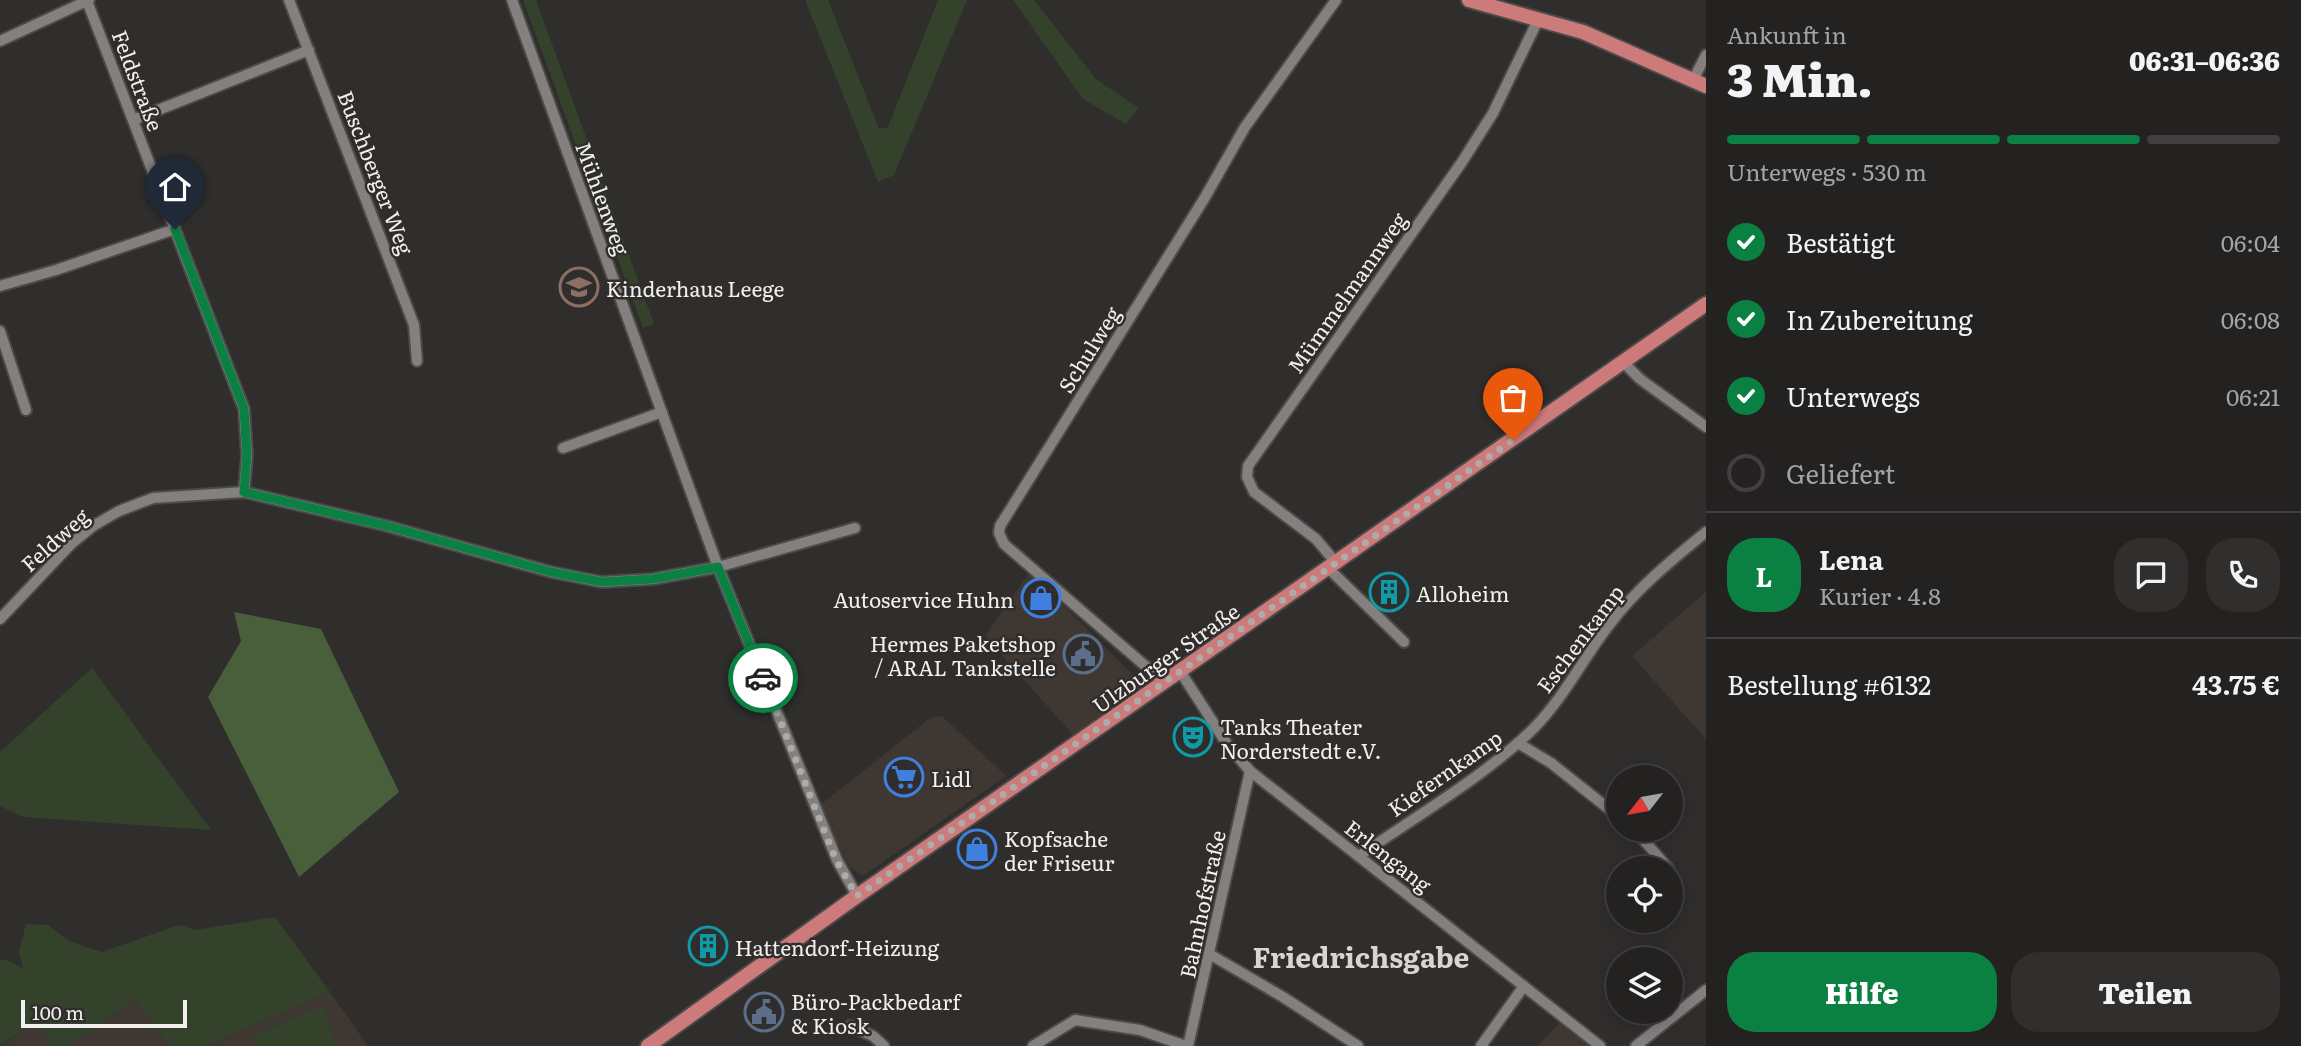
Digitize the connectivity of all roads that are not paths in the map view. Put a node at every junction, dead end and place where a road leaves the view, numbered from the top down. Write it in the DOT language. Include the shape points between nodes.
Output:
graph roads {
  1 [pos="88,0"];
  2 [pos="289,0"];
  3 [pos="512,0"];
  4 [pos="1336,0"];
  5 [pos="1469,0"];
  6 [pos="1539,18"];
  7 [pos="0,41"];
  8 [pos="309,50"];
  9 [pos="1706,55"];
  10 [pos="1700,83"];
  11 [pos="134,120"];
  12 [pos="175,229"];
  13 [pos="0,286"];
  14 [pos="1706,304"];
  15 [pos="0,331"];
  16 [pos="417,361"];
  17 [pos="1624,363"];
  18 [pos="26,410"];
  19 [pos="662,412"];
  20 [pos="1706,427"];
  21 [pos="563,448"];
  22 [pos="244,492"];
  23 [pos="855,528"];
  24 [pos="1706,532"];
  25 [pos="718,567"];
  26 [pos="1333,567"];
  27 [pos="0,619"];
  28 [pos="1404,642"];
  29 [pos="1180,671"];
  30 [pos="1164,682"];
  31 [pos="1518,743"];
  32 [pos="1250,771"];
  33 [pos="1606,807"];
  34 [pos="1645,842"];
  35 [pos="1359,856"];
  36 [pos="1658,856"];
  37 [pos="857,896"];
  38 [pos="1211,955"];
  39 [pos="1524,986"];
  40 [pos="1706,990"];
  41 [pos="850,1026"];
  42 [pos="649,1046"];
  43 [pos="884,1046"];
  44 [pos="1033,1046"];
  45 [pos="1187,1046"];
  46 [pos="1358,1046"];
  47 [pos="1481,1046"];
  48 [pos="1600,1046"];
  49 [pos="1636,1046"];
  1 -- 7 [label="street"];
  1 -- 11 [label="street, Feldstraße"];
  2 -- 8 [label="street, Buschberger Weg"];
  3 -- 19 [label="street, Mühlenweg"];
  4 -- 30 [label="street, Schulweg" via="1245,127 1000,526 1004,544"];
  5 -- 6 [label="main road"];
  6 -- 10 [label="main road"];
  6 -- 26 [label="street, Mümmelmannweg" via="1493,113 1462,162 1248,466 1254,492 1316,539"];
  8 -- 11 [label="street"];
  8 -- 16 [label="street, Buschberger Weg" via="414,325"];
  9 -- 10 [label="street"];
  11 -- 12 [label="street, Feldstraße"];
  12 -- 13 [label="street"];
  12 -- 22 [label="street, Feldstraße" via="244,409"];
  14 -- 17 [label="main road, Ulzburger Straße"];
  15 -- 18 [label="street"];
  17 -- 20 [label="street"];
  17 -- 26 [label="main road, Ulzburger Straße"];
  19 -- 21 [label="street"];
  19 -- 25 [label="street, Mühlenweg"];
  22 -- 25 [label="street, Feldweg" via="602,582 653,579"];
  22 -- 27 [label="street, Feldweg" via="153,499 119,511 72,543"];
  23 -- 25 [label="street"];
  24 -- 31 [label="street, Eschenkamp" via="1643,585 1609,624 1557,703"];
  25 -- 37 [label="street, Mühlenweg" via="836,860"];
  26 -- 28 [label="street, Mümmelmannweg"];
  26 -- 29 [label="main road, Ulzburger Straße"];
  29 -- 30 [label="main road, Ulzburger Straße"];
  29 -- 32 [label="street, Erlengang"];
  30 -- 37 [label="main road, Ulzburger Straße"];
  31 -- 33 [label="street, Kiefernkamp"];
  31 -- 35 [label="street, Kiefernkamp"];
  32 -- 35 [label="street, Erlengang"];
  32 -- 38 [label="street, Bahnhofstraße"];
  34 -- 36 [label="street"];
  35 -- 39 [label="street, Erlengang"];
  37 -- 42 [label="main road, Ulzburger Straße"];
  38 -- 45 [label="street, Bahnhofstraße"];
  38 -- 46 [label="street"];
  39 -- 47 [label="street"];
  39 -- 48 [label="street, Erlengang"];
  40 -- 49 [label="street"];
  41 -- 43 [label="street"];
  44 -- 45 [label="street" via="1074,1020 1140,1030"];
}
